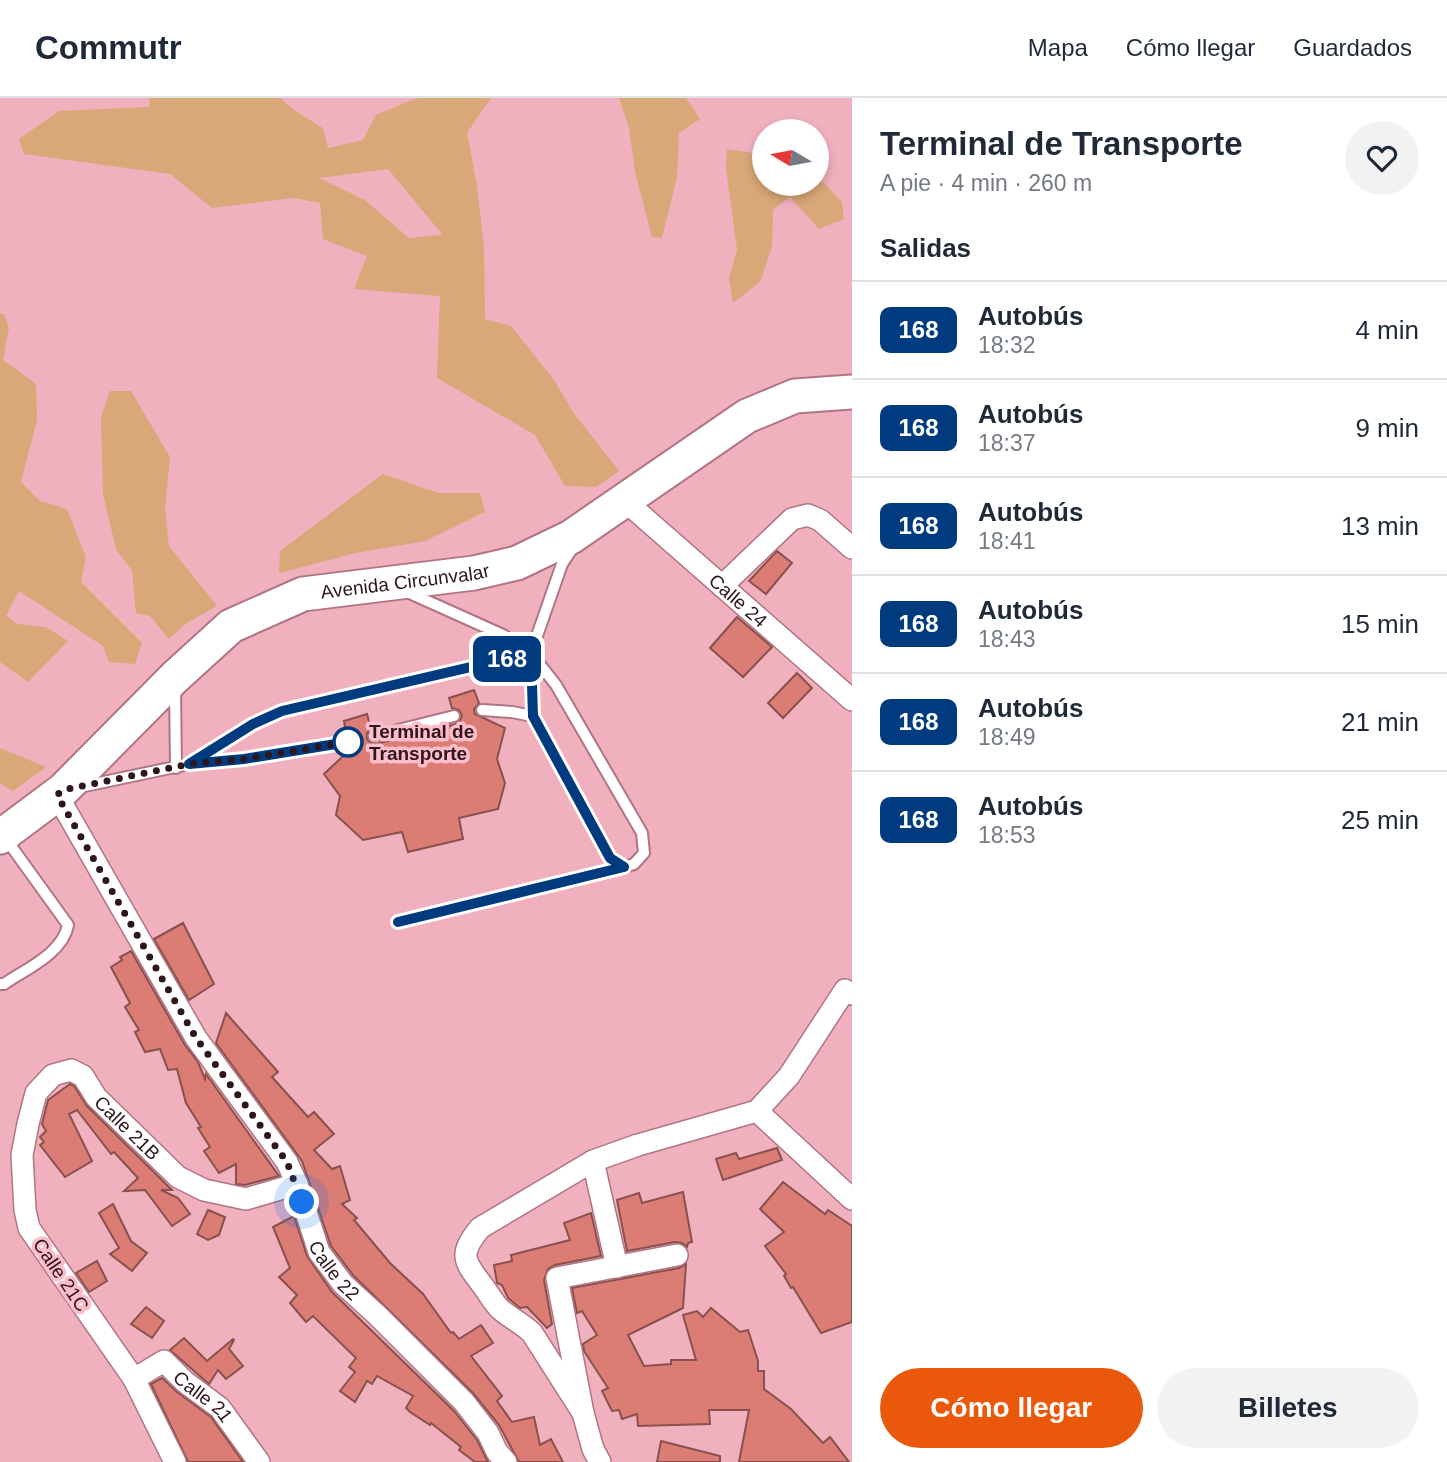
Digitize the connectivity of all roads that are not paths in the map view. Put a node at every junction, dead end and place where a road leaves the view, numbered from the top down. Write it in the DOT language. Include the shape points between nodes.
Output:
graph roads {
  1 [pos="852,392"];
  2 [pos="624,500"];
  3 [pos="589,525"];
  4 [pos="852,548"];
  5 [pos="390,584"];
  6 [pos="722,586"];
  7 [pos="531,653"];
  8 [pos="175,677"];
  9 [pos="852,700"];
  10 [pos="482,710"];
  11 [pos="454,716"];
  12 [pos="533,716"];
  13 [pos="374,736"];
  14 [pos="348,742"];
  15 [pos="189,764"];
  16 [pos="176,768"];
  17 [pos="60,793"];
  18 [pos="2,836"];
  19 [pos="624,867"];
  20 [pos="398,922"];
  21 [pos="0,984"];
  22 [pos="852,994"];
  23 [pos="53,1075"];
  24 [pos="757,1111"];
  25 [pos="593,1161"];
  26 [pos="297,1184"];
  27 [pos="852,1199"];
  28 [pos="677,1255"];
  29 [pos="617,1267"];
  30 [pos="134,1379"];
  31 [pos="583,1413"];
  32 [pos="174,1462"];
  33 [pos="259,1462"];
  34 [pos="506,1462"];
  35 [pos="600,1462"];
  1 -- 2 [label="main road, Avenida Circunvalar" via="795,396 747,416"];
  2 -- 3 [label="main road, Avenida Circunvalar"];
  2 -- 6 [label="street, Calle 24"];
  3 -- 5 [label="main road, Avenida Circunvalar" via="517,563"];
  3 -- 7 [label="lane" via="562,564"];
  4 -- 6 [label="street" via="820,520 808,515 792,519"];
  5 -- 7 [label="lane" via="503,635"];
  5 -- 8 [label="main road, Avenida Circunvalar" via="303,593 231,626"];
  6 -- 9 [label="street, Calle 24"];
  7 -- 12 [label="lane"];
  7 -- 15 [label="lane" via="282,711"];
  7 -- 19 [label="lane" via="556,685 642,833 644,853"];
  8 -- 16 [label="lane"];
  8 -- 17 [label="main road, Avenida Circunvalar"];
  10 -- 12 [label="lane"];
  11 -- 13 [label="lane"];
  12 -- 19 [label="lane" via="610,858"];
  14 -- 15 [label="lane"];
  15 -- 16 [label="lane"];
  16 -- 17 [label="lane"];
  17 -- 18 [label="main road, Avenida Circunvalar"];
  17 -- 26 [label="street, Calle 22" via="196,1038 287,1162"];
  18 -- 21 [label="lane" via="68,925 58,947"];
  19 -- 20 [label="lane"];
  22 -- 24 [label="street" via="845,990 789,1076"];
  23 -- 26 [label="street, Calle 21B" via="71,1070 83,1076 96,1097 178,1177 204,1190 246,1199"];
  23 -- 30 [label="street, Calle 21C" via="36,1093 22,1155 29,1228"];
  24 -- 25 [label="street"];
  24 -- 27 [label="street"];
  25 -- 29 [label="street"];
  25 -- 31 [label="street" via="480,1228 466,1250 466,1263 500,1310 532,1333"];
  26 -- 34 [label="street, Calle 22" via="319,1252 343,1284 464,1402"];
  28 -- 29 [label="street"];
  29 -- 31 [label="street" via="557,1278"];
  30 -- 32 [label="street, Calle 21C"];
  30 -- 33 [label="street, Calle 21" via="164,1362 220,1408"];
  31 -- 35 [label="street"];
}
